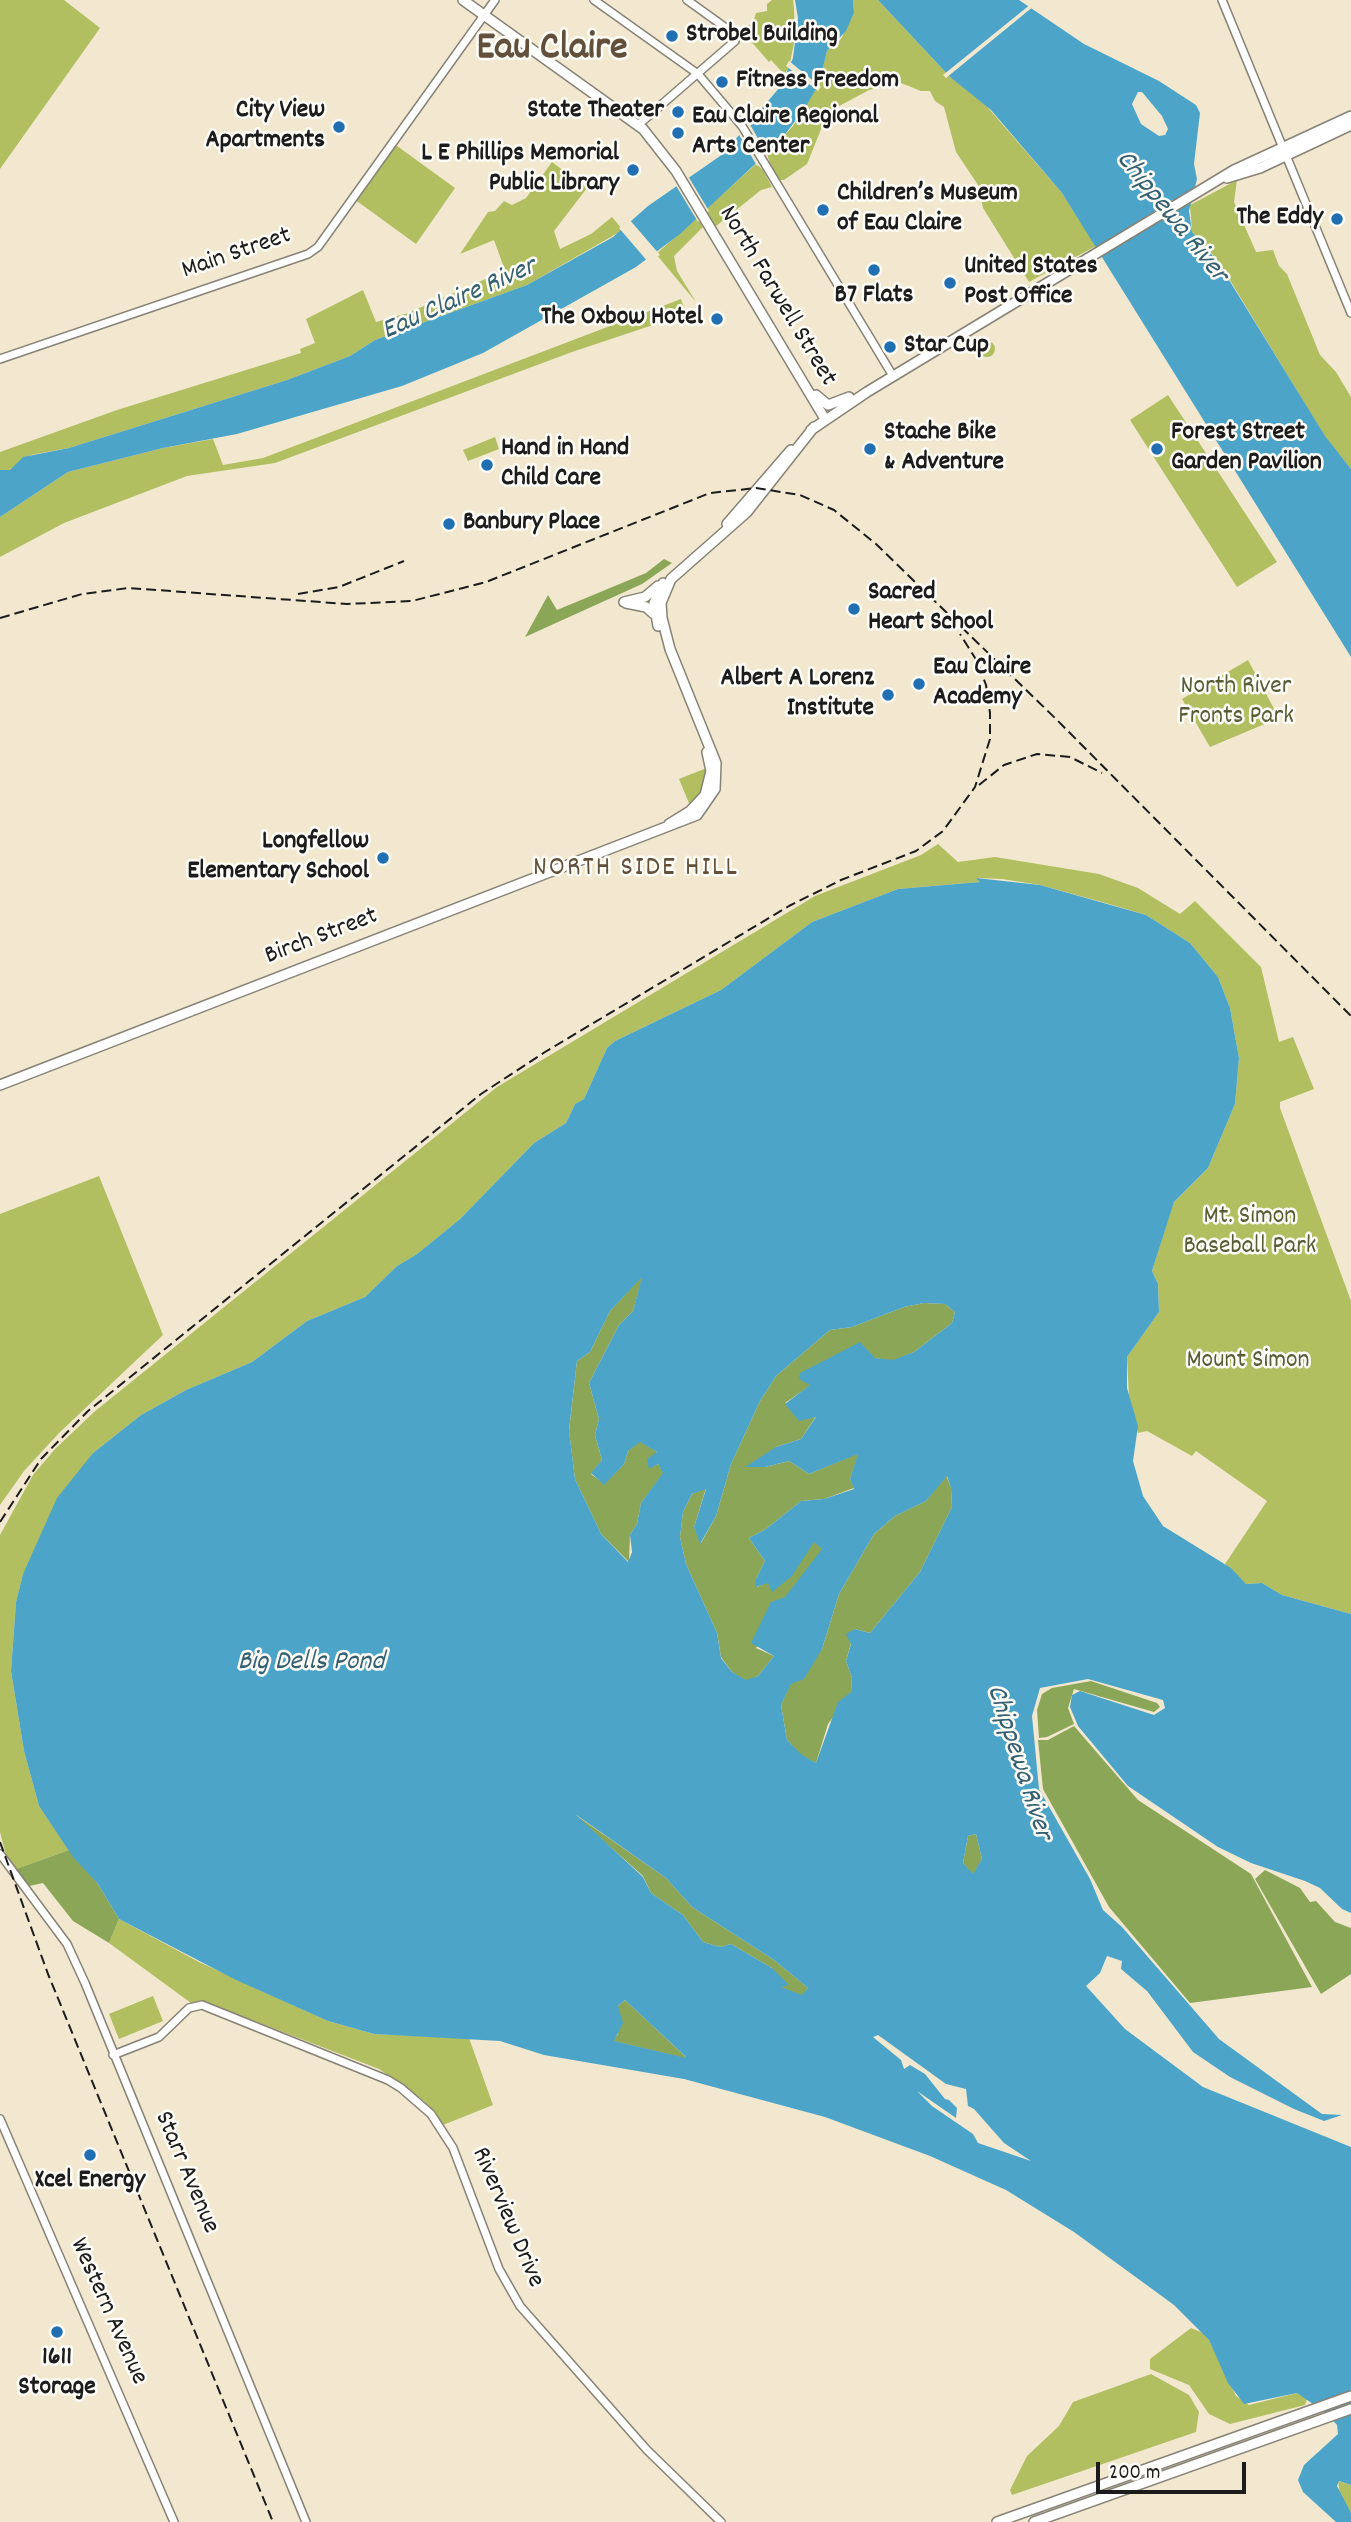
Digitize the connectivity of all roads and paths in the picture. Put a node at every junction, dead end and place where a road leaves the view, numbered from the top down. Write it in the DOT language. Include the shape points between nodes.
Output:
graph roads {
  1 [pos="463,0"];
  2 [pos="495,0"];
  3 [pos="594,0"];
  4 [pos="687,0"];
  5 [pos="1222,0"];
  6 [pos="484,15"];
  7 [pos="698,74"];
  8 [pos="1351,116"];
  9 [pos="638,125"];
  10 [pos="1351,125"];
  11 [pos="1284,152"];
  12 [pos="1351,313"];
  13 [pos="0,359"];
  14 [pos="893,376"];
  15 [pos="807,389"];
  16 [pos="867,392"];
  17 [pos="825,419"];
  18 [pos="814,427"];
  19 [pos="667,577"];
  20 [pos="658,603"];
  21 [pos="656,619"];
  22 [pos="670,649"];
  23 [pos="0,1085"];
  24 [pos="0,1854"];
  25 [pos="118,2054"];
  26 [pos="0,2119"];
  27 [pos="1351,2396"];
  28 [pos="1351,2409"];
  29 [pos="174,2522"];
  30 [pos="306,2522"];
  31 [pos="721,2522"];
  32 [pos="998,2522"];
  33 [pos="1034,2522"];
  1 -- 6 [label="main road, North Farwell Street"];
  2 -- 6 [label="street, Main Street"];
  3 -- 7 [label="street"];
  4 -- 7 [label="street" via="736,39"];
  5 -- 11 [label="street"];
  6 -- 9 [label="main road, North Farwell Street"];
  6 -- 13 [label="street, Main Street" via="318,247"];
  7 -- 9 [label="street"];
  7 -- 14 [label="street" via="743,126"];
  8 -- 11 [label="main road"];
  9 -- 15 [label="main road, North Farwell Street" via="680,178"];
  10 -- 11 [label="main road"];
  11 -- 12 [label="street"];
  11 -- 14 [label="main road" via="1249,172 1222,179"];
  14 -- 16 [label="main road"];
  15 -- 16 [label="main road" via="831,405"];
  15 -- 17 [label="main road, North Farwell Street"];
  16 -- 17 [label="main road"];
  17 -- 18 [label="main road"];
  18 -- 19 [label="main road" via="733,518"];
  18 -- 20 [label="main road" via="747,512 671,579"];
  19 -- 20 [label="main road"];
  19 -- 21 [label="main road" via="650,594 624,603 648,608"];
  20 -- 21 [label="main road"];
  20 -- 22 [label="main road"];
  21 -- 22 [label="main road"];
  22 -- 23 [label="main road, Birch Street" via="707,745 711,771 709,795 690,811 659,830"];
  24 -- 25 [label="street, Starr Avenue" via="66,1944"];
  25 -- 30 [label="street, Starr Avenue"];
  25 -- 31 [label="street, Riverview Drive" via="159,2037 189,2008 202,2005 388,2080 419,2103 453,2148 494,2257 520,2306 647,2450"];
  26 -- 29 [label="street, Western Avenue"];
  27 -- 32 [label="main road"];
  28 -- 33 [label="main road"];
}
